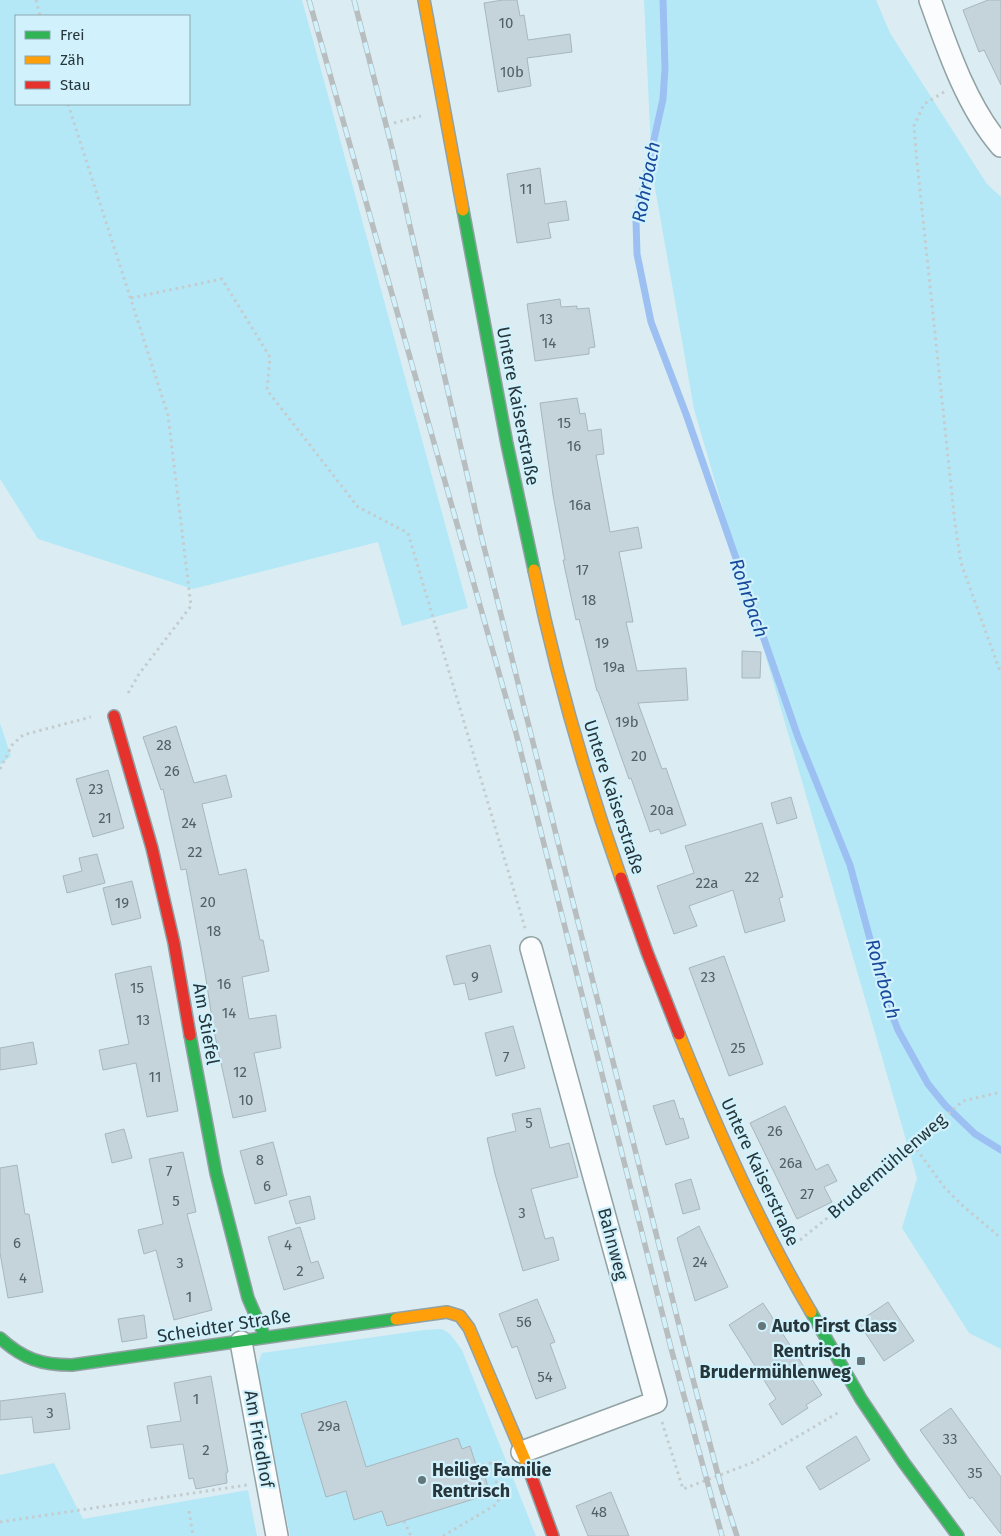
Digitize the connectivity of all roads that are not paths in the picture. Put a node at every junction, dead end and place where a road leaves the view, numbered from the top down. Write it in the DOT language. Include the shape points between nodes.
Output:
graph roads {
  1 [pos="424,0"];
  2 [pos="930,0"];
  3 [pos="1001,146"];
  4 [pos="114,716"];
  5 [pos="531,948"];
  6 [pos="265,1337"];
  7 [pos="0,1338"];
  8 [pos="241,1342"];
  9 [pos="522,1452"];
  10 [pos="277,1536"];
  11 [pos="553,1536"];
  12 [pos="958,1536"];
  1 -- 12 [label="main road, Untere Kaiserstraße" via="507,444 545,623 604,831 647,952 725,1144 778,1253 861,1400"];
  2 -- 3 [label="street" via="962,81"];
  4 -- 6 [label="main road, Am Stiefel" via="152,848 174,943 216,1173 248,1298"];
  5 -- 9 [label="street, Bahnweg" via="656,1402"];
  6 -- 8 [label="main road, Scheidter Straße"];
  6 -- 9 [label="main road, Scheidter Straße" via="448,1312 460,1316 469,1328"];
  7 -- 8 [label="main road, Scheidter Straße" via="25,1357 60,1366"];
  8 -- 10 [label="street, Am Friedhof"];
  9 -- 11 [label="main road"];
}
